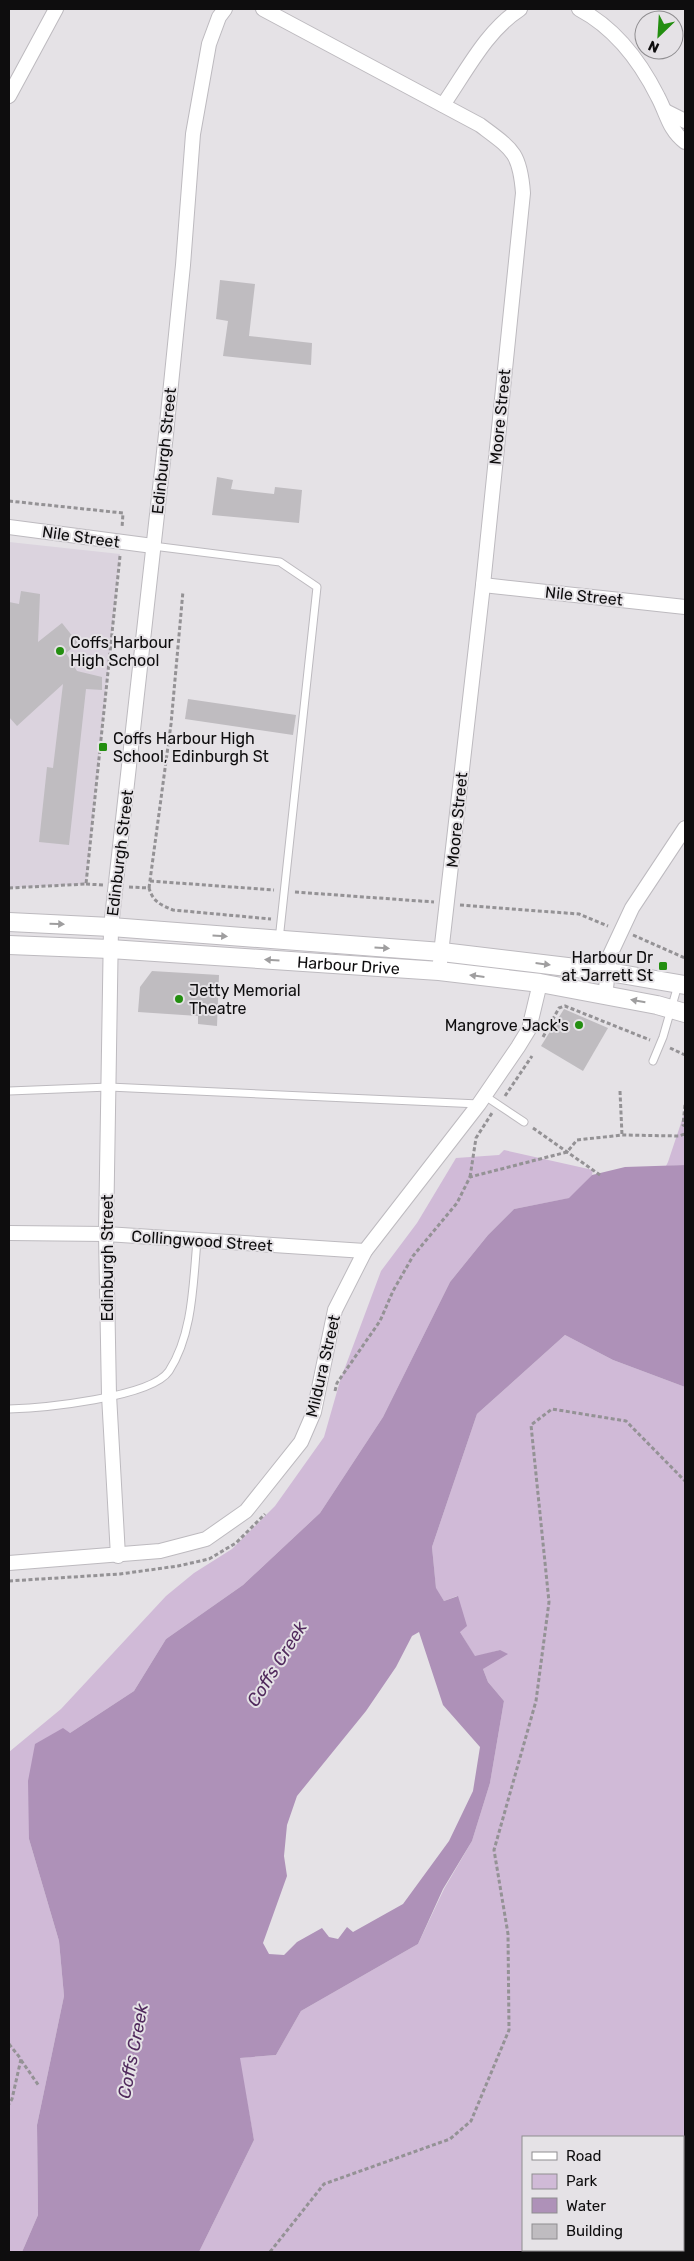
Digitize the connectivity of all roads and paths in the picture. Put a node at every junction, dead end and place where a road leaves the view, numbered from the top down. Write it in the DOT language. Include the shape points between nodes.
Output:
graph roads {
  1 [pos="56,9"];
  2 [pos="225,9"];
  3 [pos="263,9"];
  4 [pos="520,9"];
  5 [pos="579,9"];
  6 [pos="9,96"];
  7 [pos="443,105"];
  8 [pos="665,111"];
  9 [pos="685,121"];
  10 [pos="685,142"];
  11 [pos="9,501"];
  12 [pos="9,527"];
  13 [pos="121,542"];
  14 [pos="153,546"];
  15 [pos="483,585"];
  16 [pos="183,590"];
  17 [pos="685,607"];
  18 [pos="685,828"];
  19 [pos="150,881"];
  20 [pos="86,884"];
  21 [pos="116,886"];
  22 [pos="9,888"];
  23 [pos="149,888"];
  24 [pos="284,891"];
  25 [pos="448,904"];
  26 [pos="281,920"];
  27 [pos="9,922"];
  28 [pos="111,926"];
  29 [pos="622,931"];
  30 [pos="279,940"];
  31 [pos="9,945"];
  32 [pos="110,948"];
  33 [pos="442,952"];
  34 [pos="685,958"];
  35 [pos="439,971"];
  36 [pos="609,972"];
  37 [pos="540,984"];
  38 [pos="682,984"];
  39 [pos="605,996"];
  40 [pos="678,1011"];
  41 [pos="660,1044"];
  42 [pos="539,1045"];
  43 [pos="534,1052"];
  44 [pos="685,1055"];
  45 [pos="653,1061"];
  46 [pos="110,1088"];
  47 [pos="620,1091"];
  48 [pos="9,1092"];
  49 [pos="482,1100"];
  50 [pos="498,1105"];
  51 [pos="685,1105"];
  52 [pos="524,1122"];
  53 [pos="685,1126"];
  54 [pos="685,1134"];
  55 [pos="622,1135"];
  56 [pos="567,1152"];
  57 [pos="600,1175"];
  58 [pos="470,1178"];
  59 [pos="9,1233"];
  60 [pos="106,1234"];
  61 [pos="198,1241"];
  62 [pos="365,1251"];
  63 [pos="109,1395"];
  64 [pos="9,1409"];
  65 [pos="685,1480"];
  66 [pos="118,1556"];
  67 [pos="9,1563"];
  68 [pos="9,2044"];
  69 [pos="21,2059"];
  70 [pos="39,2086"];
  71 [pos="9,2104"];
  72 [pos="270,2252"];
  1 -- 6 [label="street"];
  2 -- 14 [label="street, Edinburgh Street" via="209,44 193,134 182,274"];
  3 -- 7 [label="street, Moore Street"];
  4 -- 7 [label="street" via="503,20"];
  5 -- 8 [label="street" via="621,42 642,67"];
  7 -- 15 [label="street, Moore Street" via="480,125 511,149 522,168 523,193"];
  8 -- 9 [label="street"];
  8 -- 10 [label="street" via="667,121"];
  11 -- 13 [label="path" via="123,513"];
  12 -- 13 [label="street, Nile Street"];
  13 -- 14 [label="street, Nile Street"];
  13 -- 20 [label="path"];
  14 -- 21 [label="street, Edinburgh Street"];
  14 -- 24 [label="lane" via="280,562 317,587"];
  15 -- 17 [label="street, Nile Street"];
  15 -- 25 [label="street, Moore Street"];
  16 -- 19 [label="path" via="171,724"];
  18 -- 29 [label="street" via="632,908"];
  19 -- 23 [label="path"];
  19 -- 24 [label="path"];
  20 -- 21 [label="path"];
  20 -- 22 [label="path"];
  21 -- 23 [label="path"];
  21 -- 28 [label="street, Edinburgh Street"];
  23 -- 26 [label="path" via="155,901 173,910"];
  24 -- 25 [label="path"];
  24 -- 26 [label="lane"];
  25 -- 29 [label="path" via="579,914"];
  25 -- 33 [label="street, Moore Street"];
  26 -- 30 [label="lane"];
  27 -- 28 [label="street, Harbour Drive, one-way"];
  28 -- 30 [label="street, Harbour Drive, one-way"];
  28 -- 32 [label="street, Edinburgh Street"];
  29 -- 34 [label="path"];
  29 -- 36 [label="street" via="610,955"];
  30 -- 33 [label="street, Harbour Drive, one-way"];
  31 -- 32 [label="street, Harbour Drive"];
  35 -- 32 [label="street, Harbour Drive, one-way"];
  32 -- 46 [label="street, Edinburgh Street"];
  33 -- 35 [label="street, Moore Street"];
  33 -- 36 [label="street, Harbour Drive, one-way"];
  37 -- 35 [label="street, Harbour Drive, one-way"];
  36 -- 38 [label="street, Harbour Drive"];
  36 -- 39 [label="street"];
  37 -- 39 [label="street, Harbour Drive"];
  37 -- 49 [label="street, Mildura Street" via="529,1029"];
  38 -- 40 [label="lane"];
  40 -- 39 [label="street, Harbour Drive, one-way"];
  40 -- 41 [label="lane"];
  41 -- 42 [label="path" via="566,1006 559,1008"];
  41 -- 44 [label="path"];
  41 -- 45 [label="lane"];
  43 -- 50 [label="path"];
  46 -- 48 [label="lane"];
  46 -- 49 [label="lane"];
  46 -- 60 [label="street, Edinburgh Street"];
  47 -- 55 [label="path"];
  49 -- 50 [label="lane"];
  49 -- 62 [label="street, Mildura Street"];
  50 -- 52 [label="lane"];
  50 -- 58 [label="path" via="476,1138"];
  51 -- 53 [label="path" via="682,1119"];
  52 -- 56 [label="path"];
  54 -- 55 [label="path"];
  55 -- 56 [label="path" via="577,1140"];
  56 -- 57 [label="path"];
  59 -- 60 [label="street, Collingwood Street"];
  60 -- 61 [label="street, Collingwood Street"];
  60 -- 63 [label="street, Edinburgh Street"];
  61 -- 62 [label="street, Collingwood Street"];
  61 -- 63 [label="lane" via="185,1337 169,1372 144,1388"];
  62 -- 66 [label="street, Mildura Street" via="336,1310 314,1412 301,1442 246,1511 206,1539 160,1551"];
  63 -- 64 [label="lane" via="54,1407"];
  63 -- 66 [label="street, Edinburgh Street"];
  65 -- 72 [label="path" via="626,1421 552,1409 531,1425 549,1602 536,1701 494,1850 508,1934 509,2030 471,2121 450,2138 324,2184"];
  66 -- 67 [label="street, Mildura Street"];
  68 -- 69 [label="path"];
  69 -- 70 [label="path"];
  69 -- 71 [label="path"];
}
